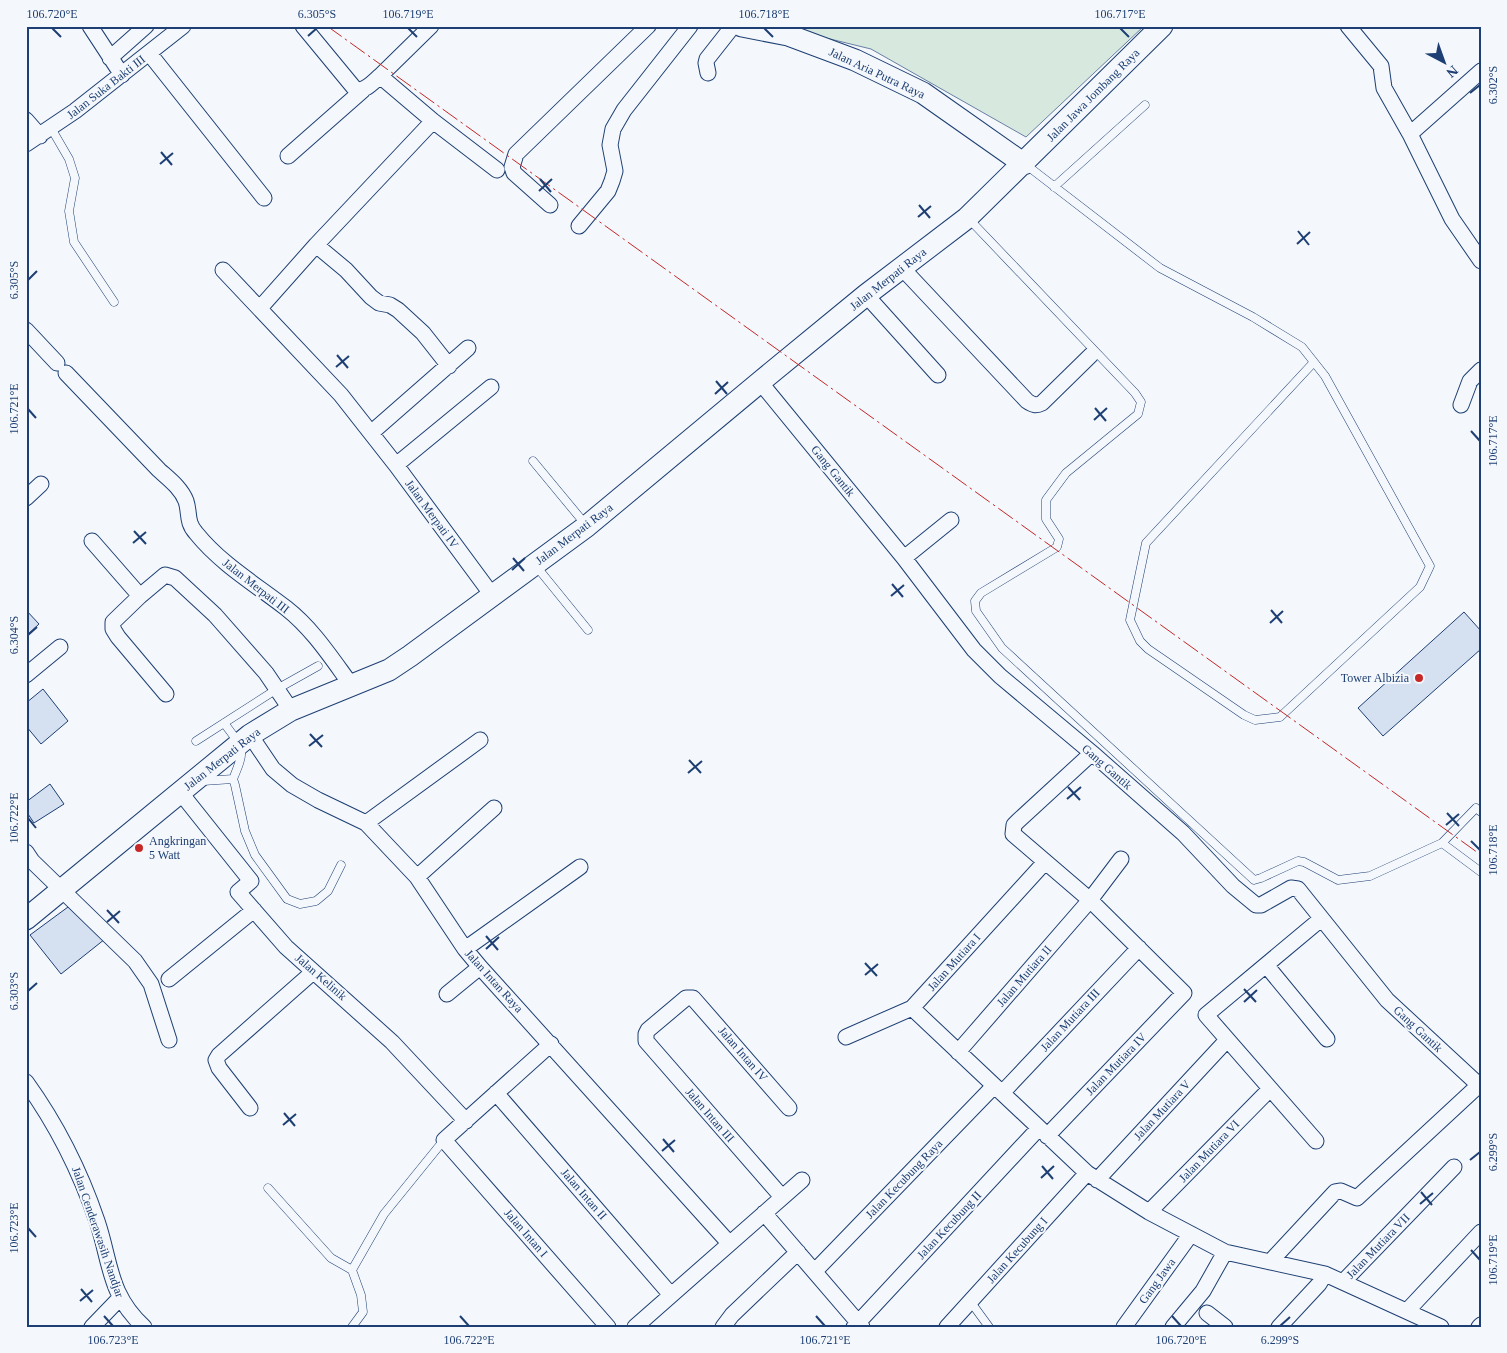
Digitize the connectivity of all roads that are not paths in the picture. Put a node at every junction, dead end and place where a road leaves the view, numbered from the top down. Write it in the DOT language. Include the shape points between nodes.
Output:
graph roads {
  1 [pos="90,26"];
  2 [pos="146,26"];
  3 [pos="183,26"];
  4 [pos="303,26"];
  5 [pos="431,26"];
  6 [pos="648,26"];
  7 [pos="690,26"];
  8 [pos="733,26"];
  9 [pos="742,26"];
  10 [pos="1162,26"];
  11 [pos="1348,26"];
  12 [pos="149,53"];
  13 [pos="110,58"];
  14 [pos="1481,71"];
  15 [pos="708,73"];
  16 [pos="122,75"];
  17 [pos="380,76"];
  18 [pos="363,90"];
  19 [pos="1144,105"];
  20 [pos="26,120"];
  21 [pos="433,121"];
  22 [pos="46,132"];
  23 [pos="1410,134"];
  24 [pos="26,144"];
  25 [pos="288,156"];
  26 [pos="1024,164"];
  27 [pos="497,170"];
  28 [pos="1054,187"];
  29 [pos="264,198"];
  30 [pos="550,205"];
  31 [pos="967,218"];
  32 [pos="580,226"];
  33 [pos="1476,244"];
  34 [pos="316,245"];
  35 [pos="1481,261"];
  36 [pos="902,268"];
  37 [pos="223,270"];
  38 [pos="866,296"];
  39 [pos="114,302"];
  40 [pos="260,308"];
  41 [pos="26,330"];
  42 [pos="468,348"];
  43 [pos="1091,355"];
  44 [pos="1314,362"];
  45 [pos="449,366"];
  46 [pos="1481,370"];
  47 [pos="938,376"];
  48 [pos="760,382"];
  49 [pos="491,387"];
  50 [pos="1461,405"];
  51 [pos="371,433"];
  52 [pos="533,461"];
  53 [pos="396,465"];
  54 [pos="42,484"];
  55 [pos="26,498"];
  56 [pos="951,520"];
  57 [pos="587,526"];
  58 [pos="92,541"];
  59 [pos="904,558"];
  60 [pos="534,564"];
  61 [pos="492,595"];
  62 [pos="140,596"];
  63 [pos="588,630"];
  64 [pos="60,647"];
  65 [pos="318,666"];
  66 [pos="26,675"];
  67 [pos="352,686"];
  68 [pos="277,688"];
  69 [pos="166,694"];
  70 [pos="291,710"];
  71 [pos="224,723"];
  72 [pos="244,739"];
  73 [pos="480,740"];
  74 [pos="196,741"];
  75 [pos="1092,753"];
  76 [pos="232,779"];
  77 [pos="187,787"];
  78 [pos="494,808"];
  79 [pos="1481,812"];
  80 [pos="366,823"];
  81 [pos="1442,843"];
  82 [pos="26,852"];
  83 [pos="1121,859"];
  84 [pos="1045,862"];
  85 [pos="342,865"];
  86 [pos="580,868"];
  87 [pos="1481,872"];
  88 [pos="417,878"];
  89 [pos="62,890"];
  90 [pos="1090,900"];
  91 [pos="254,910"];
  92 [pos="26,919"];
  93 [pos="1321,919"];
  94 [pos="1139,948"];
  95 [pos="465,949"];
  96 [pos="1266,965"];
  97 [pos="480,967"];
  98 [pos="313,972"];
  99 [pos="169,979"];
  100 [pos="447,994"];
  101 [pos="696,1000"];
  102 [pos="912,1008"];
  103 [pos="846,1037"];
  104 [pos="1327,1039"];
  105 [pos="169,1040"];
  106 [pos="1227,1040"];
  107 [pos="551,1044"];
  108 [pos="958,1052"];
  109 [pos="26,1082"];
  110 [pos="1480,1086"];
  111 [pos="998,1089"];
  112 [pos="1270,1089"];
  113 [pos="496,1093"];
  114 [pos="250,1108"];
  115 [pos="789,1108"];
  116 [pos="466,1121"];
  117 [pos="1043,1132"];
  118 [pos="444,1140"];
  119 [pos="1316,1141"];
  120 [pos="1454,1167"];
  121 [pos="1092,1177"];
  122 [pos="802,1180"];
  123 [pos="268,1188"];
  124 [pos="782,1197"];
  125 [pos="1149,1212"];
  126 [pos="764,1213"];
  127 [pos="1481,1232"];
  128 [pos="1191,1234"];
  129 [pos="730,1244"];
  130 [pos="798,1252"];
  131 [pos="1225,1252"];
  132 [pos="1270,1262"];
  133 [pos="352,1270"];
  134 [pos="814,1271"];
  135 [pos="1325,1274"];
  136 [pos="1344,1282"];
  137 [pos="671,1295"];
  138 [pos="120,1298"];
  139 [pos="970,1301"];
  140 [pos="1407,1311"];
  141 [pos="1207,1314"];
  142 [pos="858,1325"];
  143 [pos="92,1327"];
  144 [pos="144,1327"];
  145 [pos="352,1327"];
  146 [pos="608,1327"];
  147 [pos="635,1327"];
  148 [pos="723,1327"];
  149 [pos="947,1327"];
  150 [pos="989,1327"];
  151 [pos="1124,1327"];
  152 [pos="1173,1327"];
  153 [pos="1225,1327"];
  154 [pos="1279,1327"];
  155 [pos="1441,1327"];
  1 -- 13 [label="street"];
  2 -- 13 [label="street"];
  3 -- 12 [label="street, Jalan Suka Bakti III"];
  4 -- 18 [label="street" via="355,89"];
  5 -- 17 [label="street"];
  6 -- 30 [label="street" via="516,154 512,167 514,173"];
  7 -- 32 [label="street" via="612,129 612,181 608,191"];
  8 -- 15 [label="street" via="707,59"];
  9 -- 26 [label="main road, Jalan Aria Putra Raya" via="805,41 855,60 923,93"];
  10 -- 26 [label="main road, Jalan Jawa Jombang Raya"];
  11 -- 23 [label="street" via="1381,66 1384,88"];
  12 -- 16 [label="street, Jalan Suka Bakti III"];
  12 -- 29 [label="street"];
  13 -- 16 [label="street"];
  14 -- 23 [label="street"];
  16 -- 22 [label="street, Jalan Suka Bakti III"];
  17 -- 18 [label="street"];
  17 -- 21 [label="street"];
  18 -- 25 [label="street"];
  19 -- 28 [label="lane"];
  20 -- 22 [label="street"];
  21 -- 27 [label="street"];
  21 -- 34 [label="street"];
  22 -- 24 [label="street, Jalan Suka Bakti III"];
  22 -- 39 [label="lane" via="69,159 75,178 69,211 74,242"];
  23 -- 33 [label="street" via="1452,219"];
  26 -- 28 [label="lane"];
  26 -- 31 [label="main road, Jalan Merpati Raya"];
  28 -- 44 [label="lane" via="1160,268 1253,317 1302,347"];
  31 -- 36 [label="main road, Jalan Merpati Raya"];
  31 -- 81 [label="lane" via="1141,402 1138,414 1066,473 1046,500 1046,519 1059,539 1056,547 981,593 975,601 976,611 1002,648 1254,880 1298,861 1338,880 1370,876"];
  33 -- 35 [label="street"];
  34 -- 40 [label="street"];
  34 -- 45 [label="street" via="371,297 398,310 423,333"];
  36 -- 38 [label="main road, Jalan Merpati Raya"];
  36 -- 43 [label="street" via="1033,405 1042,403"];
  37 -- 40 [label="street, Jalan Merpati IV"];
  38 -- 47 [label="street"];
  38 -- 48 [label="main road, Jalan Merpati Raya"];
  40 -- 51 [label="street, Jalan Merpati IV" via="341,395"];
  41 -- 67 [label="street, Jalan Merpati III" via="173,482 187,503 188,519 194,532 234,571 287,609 312,632"];
  42 -- 45 [label="street"];
  44 -- 44 [label="lane" via="1325,376 1430,566 1420,587 1280,717 1255,720 1148,649 1140,641 1130,620 1146,543"];
  45 -- 51 [label="street"];
  46 -- 50 [label="street" via="1470,381"];
  48 -- 57 [label="main road, Jalan Merpati Raya"];
  48 -- 59 [label="street, Gang Gantik"];
  49 -- 53 [label="street"];
  51 -- 53 [label="street, Jalan Merpati IV"];
  52 -- 57 [label="lane"];
  53 -- 61 [label="street, Jalan Merpati IV"];
  54 -- 55 [label="street"];
  56 -- 59 [label="street"];
  57 -- 60 [label="main road, Jalan Merpati Raya"];
  58 -- 62 [label="street"];
  59 -- 75 [label="street, Gang Gantik" via="974,650"];
  60 -- 61 [label="main road, Jalan Merpati Raya"];
  60 -- 63 [label="lane"];
  61 -- 67 [label="main road, Jalan Merpati Raya" via="390,670"];
  62 -- 68 [label="street" via="165,574 175,578 221,622"];
  62 -- 69 [label="street" via="116,618 113,629"];
  64 -- 66 [label="street"];
  65 -- 68 [label="lane"];
  67 -- 70 [label="main road, Jalan Merpati Raya"];
  68 -- 70 [label="street"];
  68 -- 71 [label="lane"];
  70 -- 72 [label="main road, Jalan Merpati Raya"];
  71 -- 72 [label="lane"];
  71 -- 74 [label="lane"];
  72 -- 76 [label="lane" via="242,758"];
  72 -- 77 [label="main road, Jalan Merpati Raya"];
  72 -- 80 [label="street, Jalan Intan Raya" via="292,785"];
  73 -- 80 [label="street"];
  75 -- 84 [label="street" via="1014,825 1013,834"];
  75 -- 93 [label="street, Gang Gantik" via="1183,833 1233,886 1256,905 1295,888"];
  76 -- 77 [label="lane"];
  76 -- 85 [label="lane" via="245,831 255,855 287,899 300,904 316,901 328,891"];
  77 -- 89 [label="main road, Jalan Merpati Raya"];
  77 -- 91 [label="street, Jalan Kelinik" via="251,881 238,892"];
  78 -- 88 [label="street"];
  79 -- 81 [label="lane" via="1476,808"];
  80 -- 88 [label="street, Jalan Intan Raya"];
  81 -- 87 [label="lane"];
  82 -- 89 [label="street"];
  83 -- 90 [label="street, Jalan Mutiara II"];
  84 -- 90 [label="street"];
  84 -- 102 [label="street, Jalan Mutiara I"];
  86 -- 95 [label="street"];
  88 -- 95 [label="street, Jalan Intan Raya"];
  89 -- 92 [label="main road, Jalan Merpati Raya"];
  89 -- 105 [label="street" via="135,961 150,984"];
  90 -- 94 [label="street"];
  90 -- 108 [label="street, Jalan Mutiara II"];
  91 -- 98 [label="street, Jalan Kelinik"];
  91 -- 99 [label="street"];
  93 -- 96 [label="street"];
  93 -- 110 [label="street, Gang Gantik" via="1387,1000"];
  94 -- 111 [label="street, Jalan Mutiara III"];
  94 -- 117 [label="street, Jalan Mutiara IV" via="1184,993"];
  95 -- 97 [label="street, Jalan Intan Raya"];
  96 -- 104 [label="street"];
  96 -- 106 [label="street" via="1206,1015"];
  97 -- 100 [label="street"];
  97 -- 107 [label="street, Jalan Intan Raya"];
  98 -- 114 [label="street" via="216,1060 218,1068"];
  98 -- 116 [label="street, Jalan Kelinik" via="392,1042"];
  101 -- 115 [label="street, Jalan Intan IV"];
  101 -- 124 [label="street, Jalan Intan III" via="686,998 648,1030 646,1041"];
  102 -- 103 [label="street, Jalan Mutiara I"];
  102 -- 108 [label="street"];
  106 -- 112 [label="street"];
  106 -- 121 [label="street, Jalan Mutiara V"];
  107 -- 113 [label="street"];
  107 -- 129 [label="street, Jalan Intan Raya"];
  108 -- 111 [label="street"];
  109 -- 138 [label="street, Jalan Cenderawasih Nandjar" via="53,1122 74,1162 97,1222"];
  110 -- 132 [label="street" via="1357,1198 1341,1191 1335,1192"];
  111 -- 117 [label="street"];
  111 -- 134 [label="street, Jalan Kecubung Raya"];
  112 -- 119 [label="street"];
  112 -- 125 [label="street, Jalan Mutiara VI"];
  113 -- 116 [label="street"];
  113 -- 137 [label="street, Jalan Intan II"];
  116 -- 118 [label="street"];
  117 -- 121 [label="street"];
  117 -- 142 [label="street, Jalan Kecubung II"];
  118 -- 133 [label="lane" via="384,1214"];
  118 -- 146 [label="street, Jalan Intan I"];
  120 -- 136 [label="street, Jalan Mutiara VII"];
  121 -- 125 [label="street"];
  121 -- 139 [label="street, Jalan Kecubung I"];
  122 -- 124 [label="street"];
  123 -- 133 [label="lane" via="331,1258"];
  124 -- 126 [label="street"];
  125 -- 128 [label="street"];
  126 -- 129 [label="street"];
  126 -- 130 [label="street"];
  127 -- 140 [label="street"];
  128 -- 131 [label="street"];
  128 -- 151 [label="street, Gang Jawa"];
  129 -- 137 [label="street"];
  130 -- 134 [label="street"];
  130 -- 148 [label="street"];
  131 -- 132 [label="street"];
  131 -- 152 [label="street" via="1203,1290"];
  132 -- 135 [label="street"];
  133 -- 145 [label="lane" via="363,1312"];
  134 -- 142 [label="street"];
  135 -- 136 [label="street"];
  135 -- 154 [label="street"];
  136 -- 140 [label="street"];
  137 -- 147 [label="street"];
  138 -- 143 [label="street"];
  138 -- 144 [label="street, Jalan Cenderawasih Nandjar"];
  139 -- 149 [label="street, Jalan Kecubung I"];
  139 -- 150 [label="lane"];
  140 -- 155 [label="street"];
  141 -- 153 [label="street"];
}
